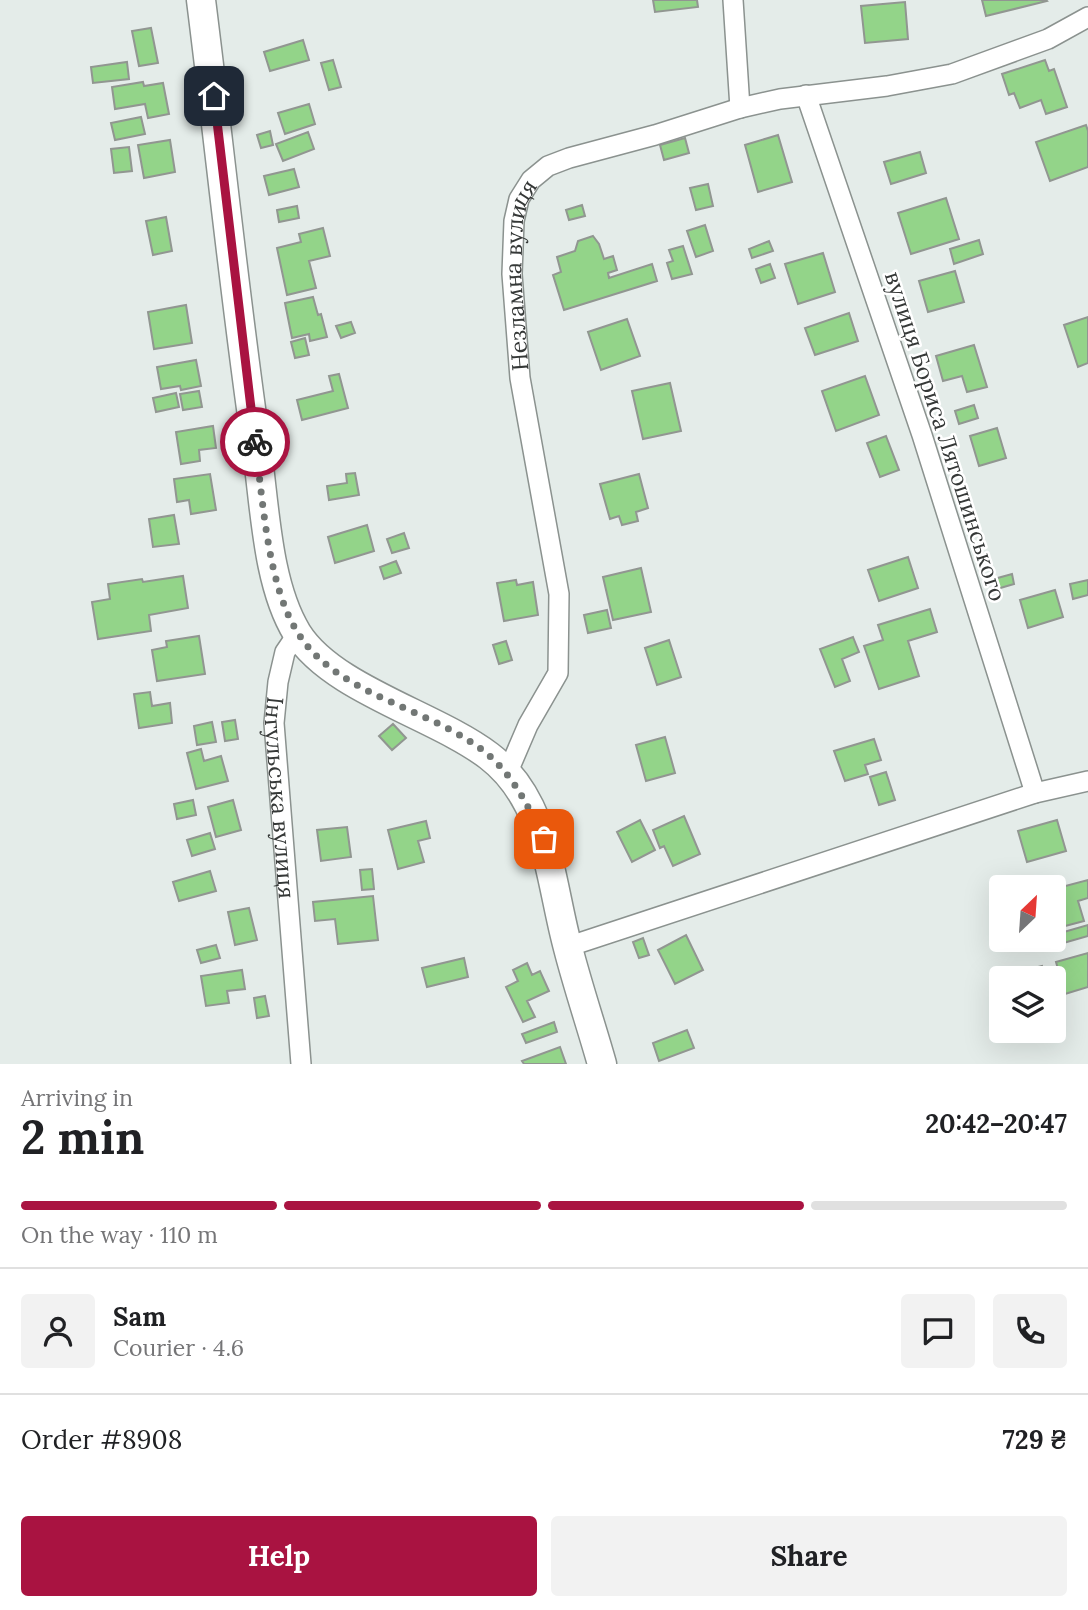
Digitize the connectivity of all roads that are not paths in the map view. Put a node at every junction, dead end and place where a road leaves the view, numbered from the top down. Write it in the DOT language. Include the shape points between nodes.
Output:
graph roads {
  1 [pos="201,0"];
  2 [pos="733,0"];
  3 [pos="1088,17"];
  4 [pos="806,95"];
  5 [pos="740,108"];
  6 [pos="298,633"];
  7 [pos="507,774"];
  8 [pos="1088,781"];
  9 [pos="1035,793"];
  10 [pos="567,947"];
  11 [pos="301,1064"];
  12 [pos="602,1064"];
  1 -- 6 [label="street" via="271,554 283,602"];
  2 -- 5 [label="street"];
  3 -- 4 [label="street, Незламна вулиця" via="1048,38 952,74"];
  4 -- 5 [label="street, Незламна вулиця"];
  4 -- 9 [label="street, вулиця Бориса Лятошинського" via="922,435"];
  5 -- 7 [label="street, Незламна вулиця" via="548,166 531,180 519,199 512,274 520,378 559,594 558,673 528,724"];
  6 -- 7 [label="street" via="319,659 459,736"];
  6 -- 11 [label="street, Інгульська вулиця" via="285,652 274,723"];
  7 -- 10 [label="street" via="544,839"];
  8 -- 9 [label="street"];
  9 -- 10 [label="street"];
  10 -- 12 [label="street"];
}
